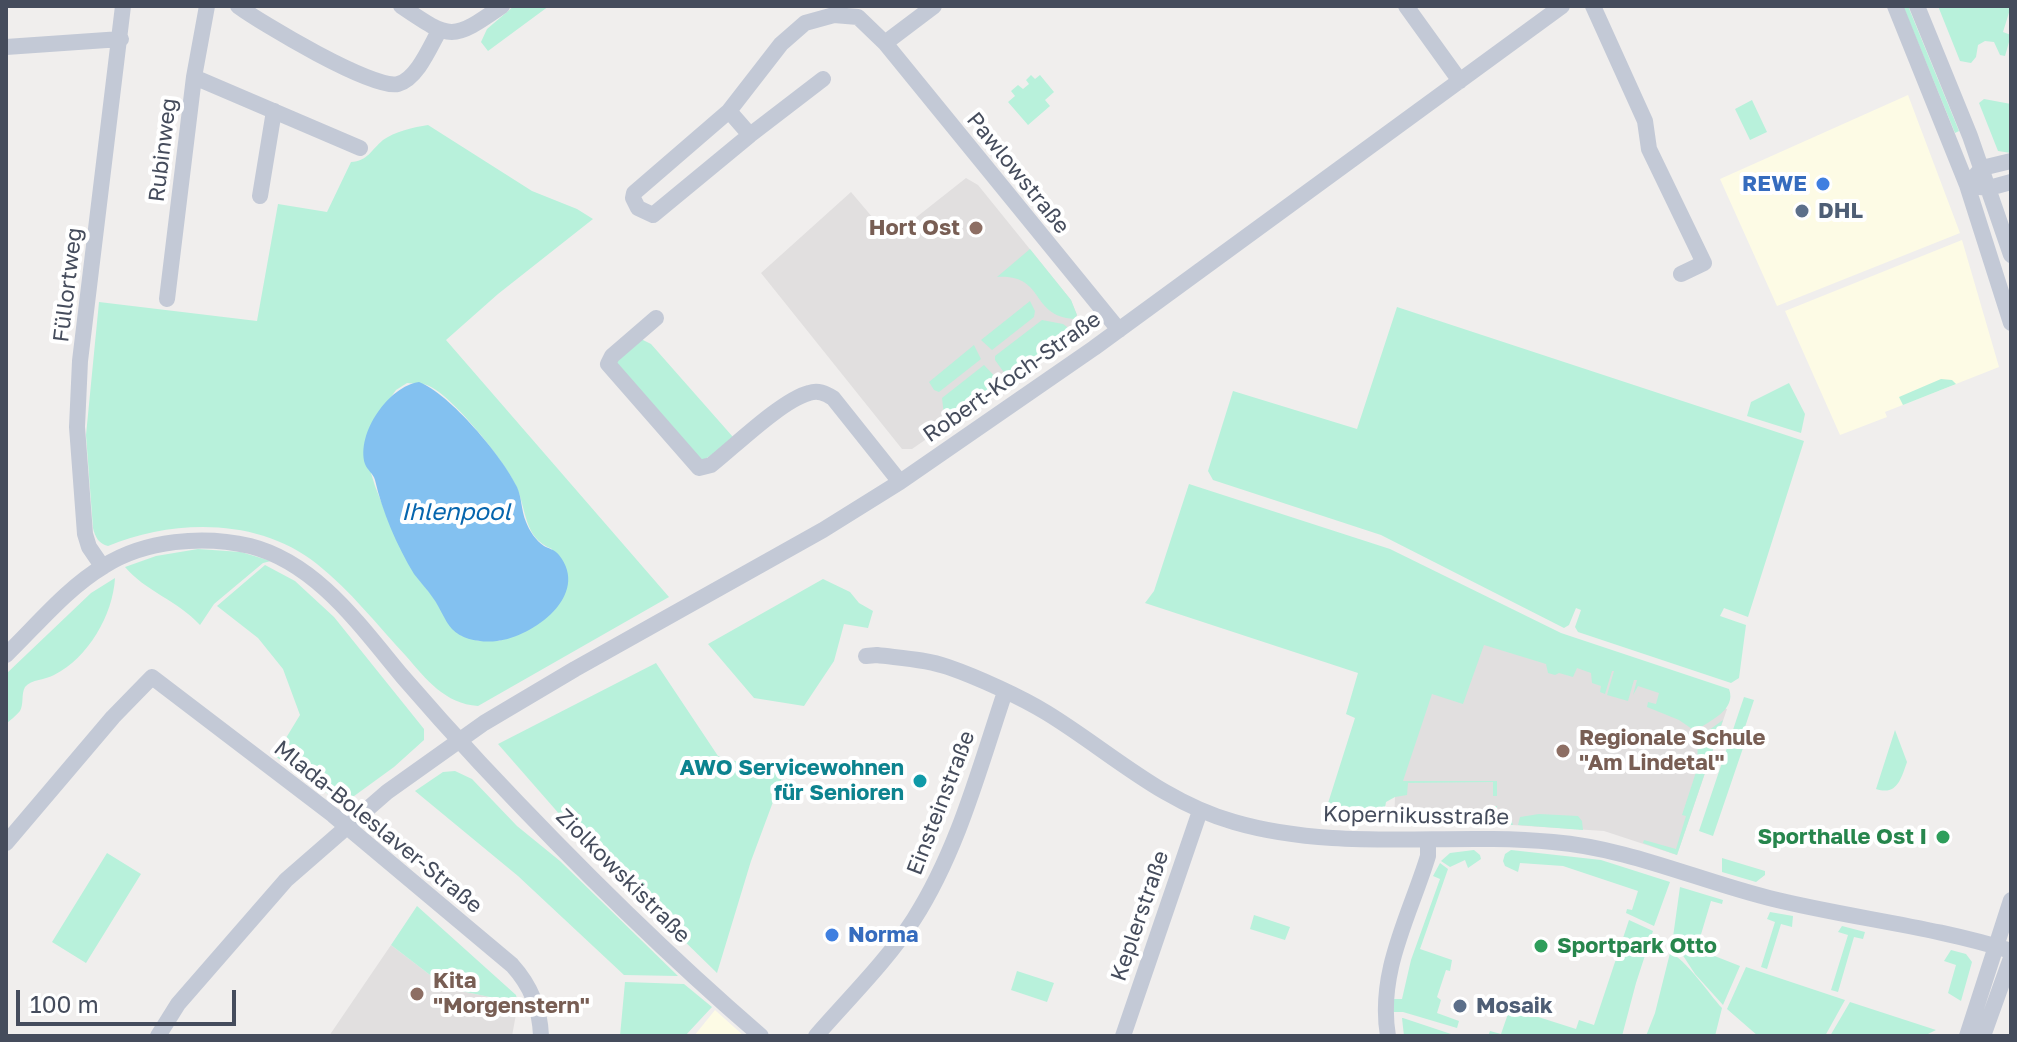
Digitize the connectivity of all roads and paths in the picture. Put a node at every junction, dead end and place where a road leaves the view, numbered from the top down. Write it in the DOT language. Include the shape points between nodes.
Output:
graph roads {
  1 [pos="123,6"];
  2 [pos="207,6"];
  3 [pos="238,6"];
  4 [pos="401,6"];
  5 [pos="502,6"];
  6 [pos="934,6"];
  7 [pos="1406,6"];
  8 [pos="1562,6"];
  9 [pos="1593,6"];
  10 [pos="1895,6"];
  11 [pos="1917,6"];
  12 [pos="439,31"];
  13 [pos="121,39"];
  14 [pos="885,43"];
  15 [pos="6,47"];
  16 [pos="194,77"];
  17 [pos="823,79"];
  18 [pos="1460,81"];
  19 [pos="274,111"];
  20 [pos="729,111"];
  21 [pos="750,135"];
  22 [pos="360,148"];
  23 [pos="2011,161"];
  24 [pos="1982,168"];
  25 [pos="2011,182"];
  26 [pos="1967,185"];
  27 [pos="1989,188"];
  28 [pos="260,196"];
  29 [pos="2011,255"];
  30 [pos="1681,274"];
  31 [pos="167,299"];
  32 [pos="656,318"];
  33 [pos="2011,323"];
  34 [pos="1119,330"];
  35 [pos="900,482"];
  36 [pos="102,566"];
  37 [pos="6,655"];
  38 [pos="866,656"];
  39 [pos="1005,692"];
  40 [pos="459,740"];
  41 [pos="1200,811"];
  42 [pos="346,826"];
  43 [pos="1428,840"];
  44 [pos="6,843"];
  45 [pos="2011,900"];
  46 [pos="2003,948"];
  47 [pos="2011,958"];
  48 [pos="158,1036"];
  49 [pos="541,1036"];
  50 [pos="761,1036"];
  51 [pos="816,1036"];
  52 [pos="1123,1036"];
  53 [pos="1388,1036"];
  54 [pos="1967,1036"];
  55 [pos="1983,1036"];
  1 -- 13 [label="street, Füllortweg"];
  2 -- 16 [label="street, Rubinweg"];
  3 -- 12 [label="street" via="353,71 390,84 414,72"];
  4 -- 12 [label="street"];
  5 -- 12 [label="street" via="463,31"];
  6 -- 14 [label="street"];
  7 -- 18 [label="street"];
  8 -- 18 [label="street, Robert-Koch-Straße"];
  9 -- 30 [label="street" via="1645,121 1649,149 1704,263"];
  10 -- 26 [label="street"];
  11 -- 24 [label="street"];
  13 -- 15 [label="street"];
  13 -- 36 [label="street, Füllortweg" via="76,416 85,534"];
  14 -- 20 [label="street, Pawlowstraße" via="858,17 834,15 805,23 781,44"];
  14 -- 34 [label="street, Pawlowstraße"];
  16 -- 19 [label="street"];
  16 -- 31 [label="street, Rubinweg"];
  17 -- 21 [label="street"];
  18 -- 34 [label="street, Robert-Koch-Straße"];
  19 -- 22 [label="street"];
  19 -- 28 [label="street"];
  20 -- 21 [label="street"];
  20 -- 21 [label="street" via="634,193 638,208 653,215"];
  23 -- 24 [label="street"];
  24 -- 26 [label="street"];
  24 -- 27 [label="street"];
  25 -- 27 [label="street"];
  26 -- 27 [label="street"];
  26 -- 33 [label="street"];
  27 -- 29 [label="street"];
  32 -- 35 [label="street" via="608,364 699,468 711,465 806,393 826,394"];
  34 -- 35 [label="street, Robert-Koch-Straße"];
  35 -- 40 [label="street, Robert-Koch-Straße"];
  36 -- 37 [label="street, Ziolkowskistraße"];
  36 -- 40 [label="street, Ziolkowskistraße" via="142,549 183,542 232,543 275,555 333,596"];
  38 -- 39 [label="street, Kopernikusstraße" via="948,667"];
  39 -- 41 [label="street, Kopernikusstraße"];
  39 -- 51 [label="street, Einsteinstraße" via="934,885 909,927"];
  40 -- 42 [label="street, Robert-Koch-Straße"];
  40 -- 50 [label="street, Ziolkowskistraße" via="628,914"];
  41 -- 43 [label="street, Kopernikusstraße" via="1285,834"];
  41 -- 52 [label="street, Keplerstraße"];
  42 -- 44 [label="street, Mlada-Boleslaver-Straße" via="152,677"];
  42 -- 48 [label="street, Robert-Koch-Straße" via="286,880 226,946"];
  42 -- 49 [label="street, Mlada-Boleslaver-Straße" via="512,965 534,999"];
  43 -- 46 [label="street, Kopernikusstraße" via="1586,846 1768,898"];
  43 -- 53 [label="street" via="1424,870 1388,977"];
  45 -- 46 [label="street"];
  46 -- 54 [label="street"];
  47 -- 55 [label="street"];
}
